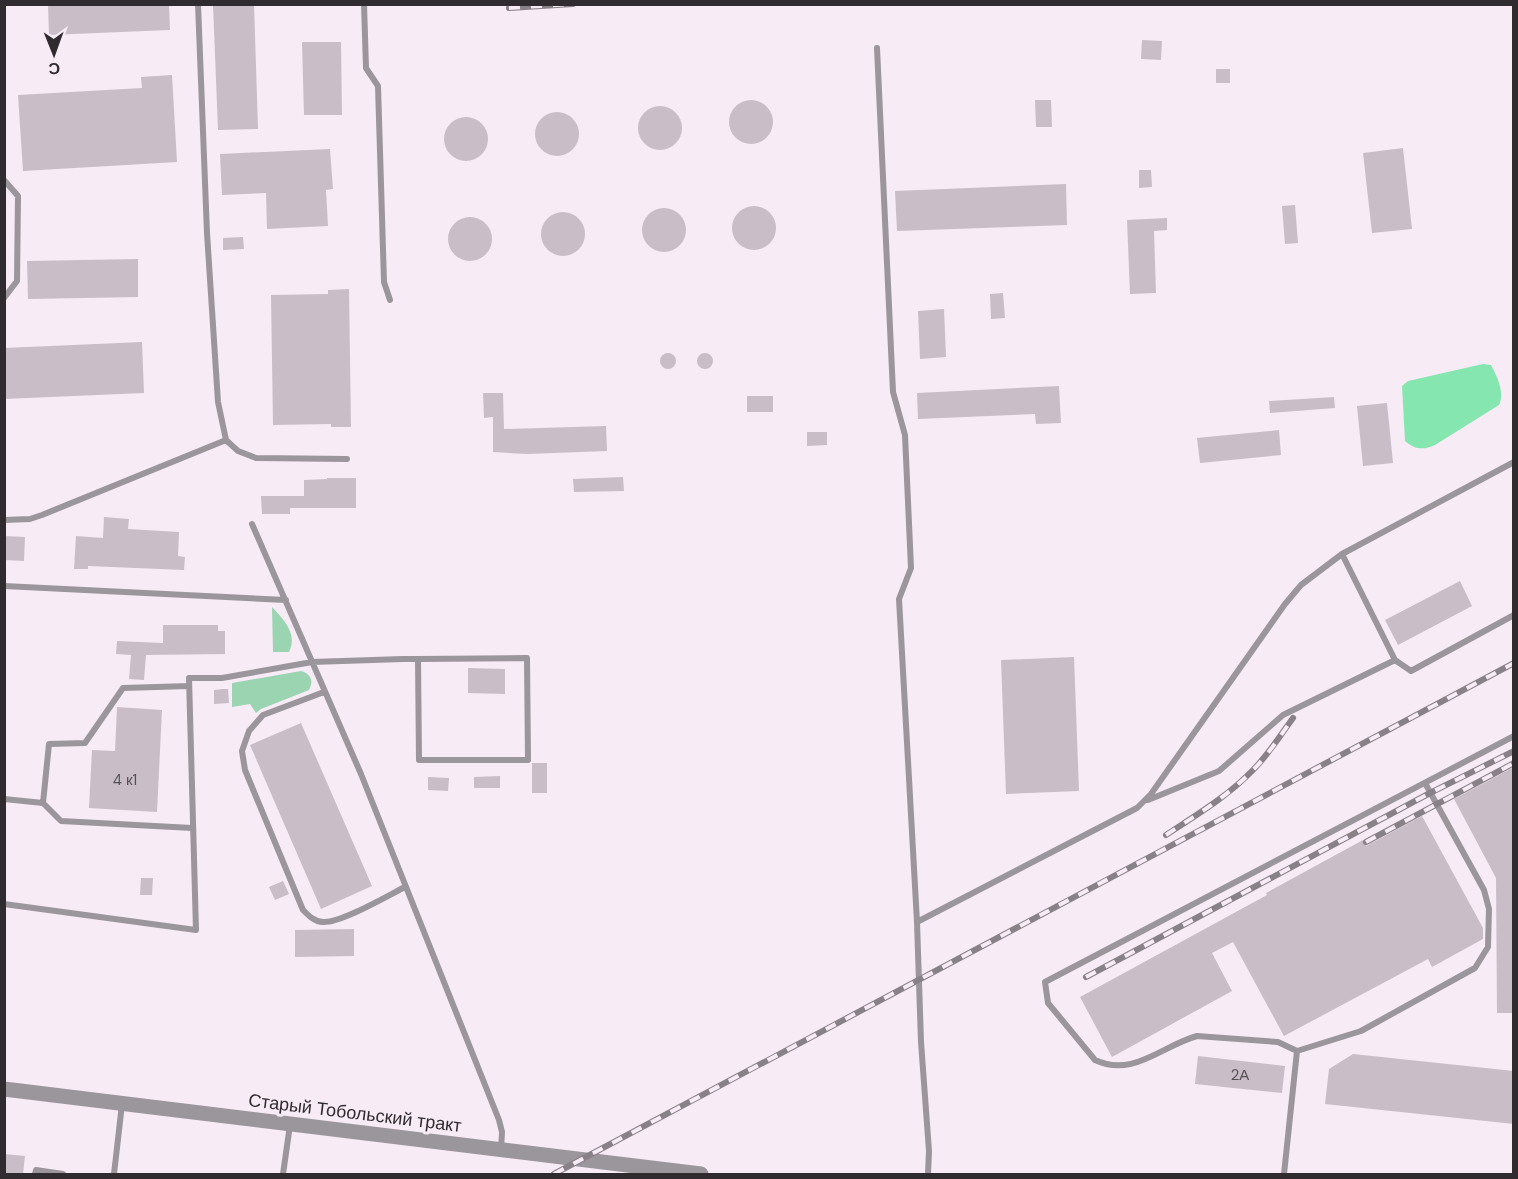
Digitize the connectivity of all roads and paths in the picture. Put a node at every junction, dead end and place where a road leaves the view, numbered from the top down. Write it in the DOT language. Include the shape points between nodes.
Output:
graph roads {
  1 [pos="198,4"];
  2 [pos="364,4"];
  3 [pos="877,48"];
  4 [pos="4,180"];
  5 [pos="4,298"];
  6 [pos="390,300"];
  7 [pos="226,440"];
  8 [pos="347,459"];
  9 [pos="1514,462"];
  10 [pos="4,520"];
  11 [pos="252,524"];
  12 [pos="1342,554"];
  13 [pos="4,586"];
  14 [pos="286,600"];
  15 [pos="1514,615"];
  16 [pos="418,659"];
  17 [pos="1395,660"];
  18 [pos="312,662"];
  19 [pos="189,687"];
  20 [pos="324,692"];
  21 [pos="1514,736"];
  22 [pos="1425,783"];
  23 [pos="4,799"];
  24 [pos="1145,801"];
  25 [pos="43,802"];
  26 [pos="192,828"];
  27 [pos="405,887"];
  28 [pos="4,904"];
  29 [pos="917,922"];
  30 [pos="1297,1051"];
  31 [pos="4,1089"];
  32 [pos="122,1103"];
  33 [pos="290,1124"];
  34 [pos="501,1151"];
  35 [pos="35,1174"];
  36 [pos="63,1174"];
  37 [pos="114,1174"];
  38 [pos="283,1174"];
  39 [pos="701,1174"];
  40 [pos="928,1174"];
  41 [pos="1284,1174"];
  1 -- 7 [label="lane" via="217,391"];
  2 -- 6 [label="lane" via="366,68 378,86 384,282"];
  3 -- 29 [label="lane" via="893,392 905,435 911,568 899,599"];
  4 -- 5 [label="lane" via="18,196 17,281"];
  7 -- 8 [label="lane" via="238,451 256,458"];
  7 -- 10 [label="lane" via="42,515"];
  9 -- 12 [label="lane"];
  11 -- 14 [label="lane"];
  12 -- 17 [label="lane"];
  12 -- 24 [label="lane" via="1301,585 1285,604"];
  13 -- 14 [label="lane"];
  14 -- 18 [label="lane"];
  15 -- 17 [label="lane" via="1411,670"];
  16 -- 16 [label="lane" via="527,658 528,760 419,760"];
  16 -- 18 [label="lane"];
  17 -- 24 [label="lane" via="1283,715 1219,771"];
  18 -- 19 [label="lane" via="222,678 189,678"];
  18 -- 20 [label="lane"];
  19 -- 25 [label="lane" via="123,688 85,743 49,744"];
  19 -- 26 [label="lane"];
  20 -- 27 [label="lane"];
  20 -- 27 [label="lane" via="263,715 249,731 242,751 245,770 276,846 303,910 323,922 340,919"];
  21 -- 22 [label="lane"];
  22 -- 30 [label="lane" via="1484,890 1489,909 1488,947 1475,968 1360,1031"];
  22 -- 30 [label="lane" via="1045,982 1048,1003 1095,1060 1105,1065 1134,1064 1197,1036 1278,1042"];
  23 -- 25 [label="lane"];
  24 -- 29 [label="lane" via="1128,814"];
  25 -- 26 [label="lane" via="61,821"];
  26 -- 28 [label="lane" via="196,930"];
  27 -- 34 [label="lane" via="499,1120"];
  29 -- 40 [label="lane"];
  30 -- 41 [label="lane"];
  31 -- 32 [label="street, Старый Тобольский тракт"];
  32 -- 33 [label="street, Старый Тобольский тракт"];
  32 -- 37 [label="lane"];
  33 -- 34 [label="street, Старый Тобольский тракт"];
  33 -- 38 [label="lane"];
  34 -- 39 [label="street, Старый Тобольский тракт"];
  35 -- 36 [label="lane" via="36,1170"];
}
